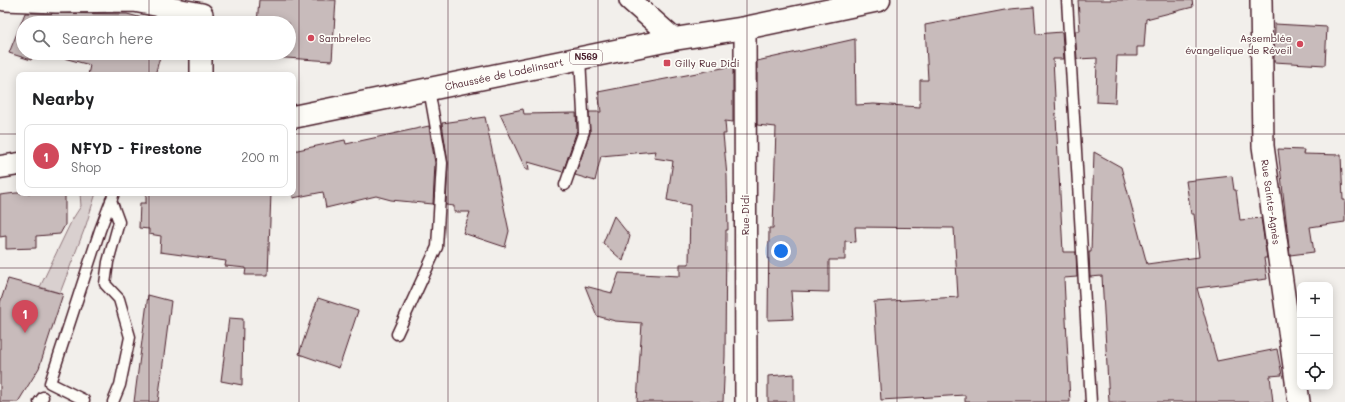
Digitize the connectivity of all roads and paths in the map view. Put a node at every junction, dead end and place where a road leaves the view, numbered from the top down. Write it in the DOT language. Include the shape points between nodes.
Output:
graph roads {
  1 [pos="5,0"];
  2 [pos="630,0"];
  3 [pos="879,0"];
  4 [pos="1067,0"];
  5 [pos="1261,0"];
  6 [pos="56,1"];
  7 [pos="203,12"];
  8 [pos="745,28"];
  9 [pos="674,39"];
  10 [pos="580,58"];
  11 [pos="201,60"];
  12 [pos="201,72"];
  13 [pos="429,89"];
  14 [pos="296,116"];
  15 [pos="16,164"];
  16 [pos="0,167"];
  17 [pos="565,185"];
  18 [pos="113,197"];
  19 [pos="397,334"];
  20 [pos="84,400"];
  21 [pos="113,402"];
  22 [pos="746,402"];
  23 [pos="1091,402"];
  24 [pos="1299,402"];
  1 -- 6 [label="street"];
  2 -- 9 [label="street"];
  3 -- 8 [label="main road, Chaussée de Lodelinsart / N569"];
  4 -- 23 [label="lane"];
  5 -- 24 [label="street, Rue Sainte-Agnès" via="1263,146"];
  6 -- 7 [label="street" via="134,1"];
  8 -- 9 [label="main road, Chaussée de Lodelinsart / N569"];
  8 -- 22 [label="street, Rue Didi"];
  9 -- 10 [label="main road, Chaussée de Lodelinsart / N569"];
  10 -- 13 [label="main road, Chaussée de Lodelinsart / N569"];
  10 -- 17 [label="lane" via="584,131"];
  11 -- 12 [label="street"];
  13 -- 14 [label="main road, Chaussée de Lodelinsart / N569"];
  13 -- 19 [label="lane" via="442,162 437,247"];
  15 -- 16 [label="main road"];
  18 -- 20 [label="lane" via="50,383"];
  18 -- 21 [label="lane" via="119,222 104,284 119,299 130,337 120,385"];
}
